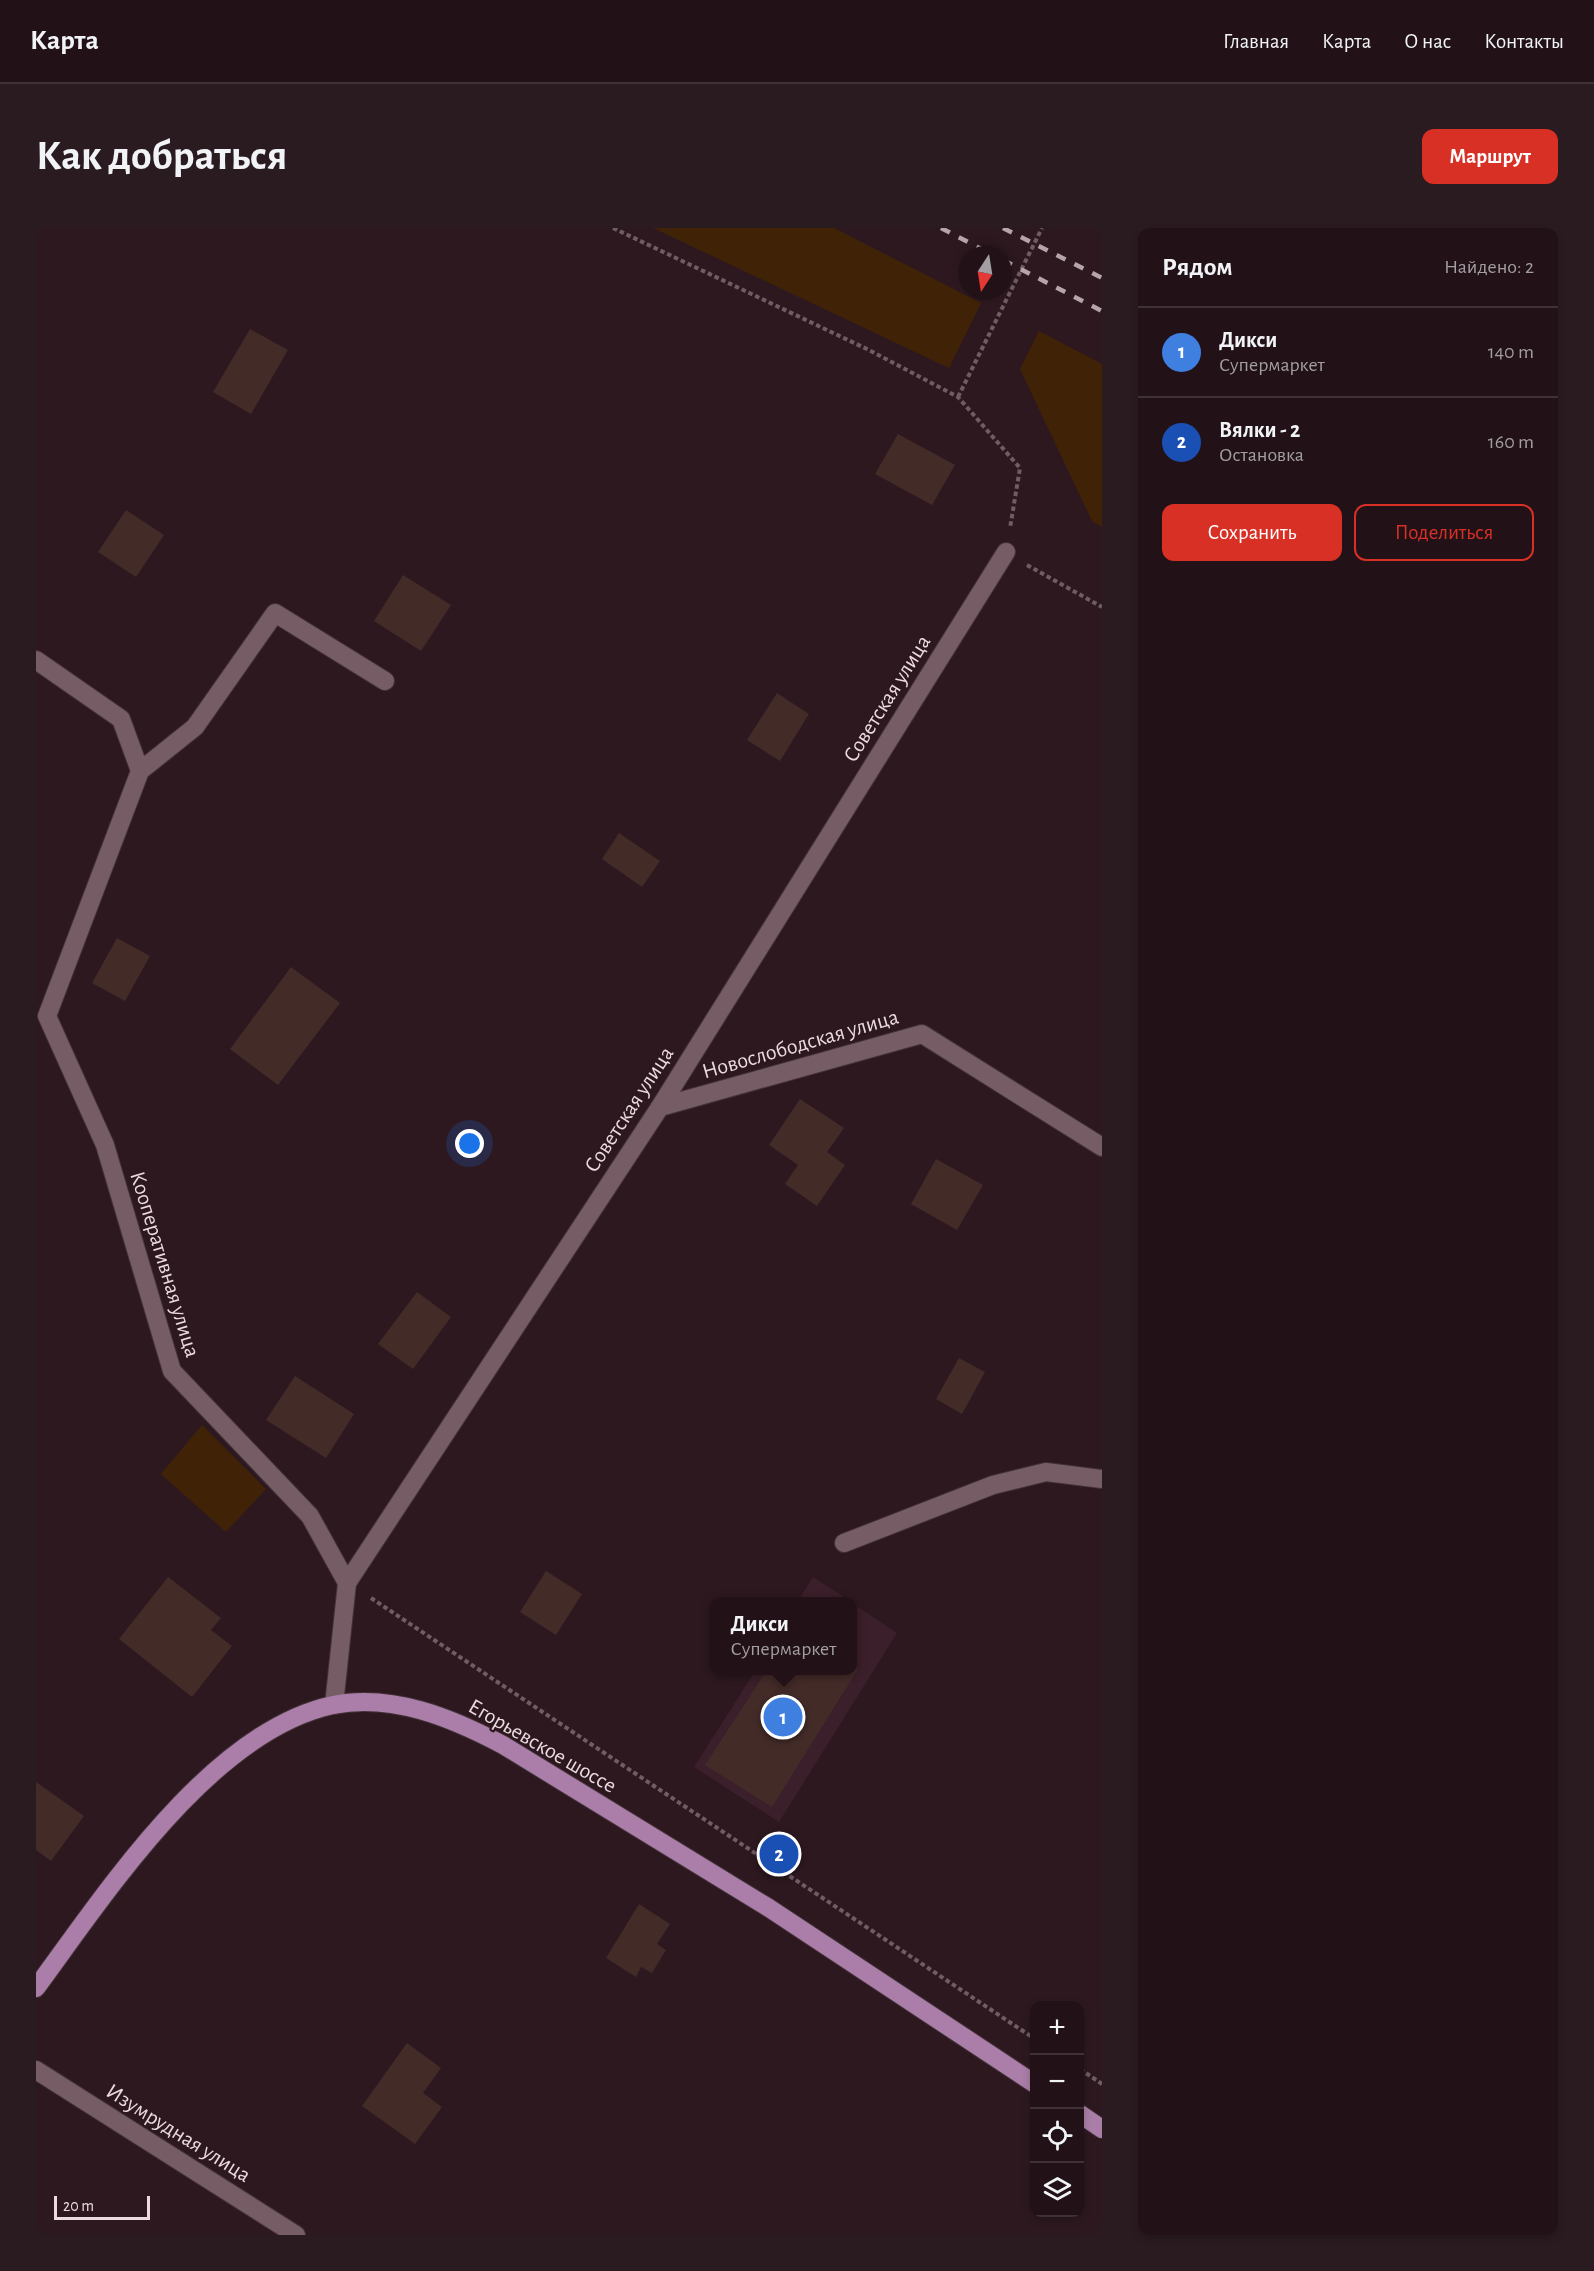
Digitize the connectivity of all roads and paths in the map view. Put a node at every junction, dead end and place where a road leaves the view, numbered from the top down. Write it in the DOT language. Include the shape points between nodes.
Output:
graph roads {
  1 [pos="613,228"];
  2 [pos="1042,228"];
  3 [pos="958,397"];
  4 [pos="1006,552"];
  5 [pos="1102,607"];
  6 [pos="36,660"];
  7 [pos="385,681"];
  8 [pos="140,771"];
  9 [pos="42,1022"];
  10 [pos="660,1107"];
  11 [pos="1102,1147"];
  12 [pos="1102,1479"];
  13 [pos="844,1543"];
  14 [pos="347,1583"];
  15 [pos="334,1705"];
  16 [pos="36,1988"];
  17 [pos="1030,2037"];
  18 [pos="36,2070"];
  19 [pos="1084,2072"];
  20 [pos="1030,2081"];
  21 [pos="1102,2084"];
  22 [pos="1084,2117"];
  23 [pos="1102,2129"];
  24 [pos="296,2235"];
  1 -- 3 [label="path" via="869,350"];
  2 -- 3 [label="path"];
  3 -- 4 [label="path" via="1020,468"];
  4 -- 5 [label="path"];
  4 -- 10 [label="street, Советская улица"];
  6 -- 8 [label="street" via="121,719"];
  7 -- 8 [label="street" via="275,613 195,727"];
  8 -- 9 [label="street, Кооперативная улица"];
  9 -- 14 [label="street, Кооперативная улица" via="105,1145 172,1371 310,1516"];
  10 -- 11 [label="street, Новослободская улица" via="922,1034"];
  10 -- 14 [label="street, Советская улица"];
  12 -- 13 [label="street" via="1046,1472 993,1485"];
  14 -- 15 [label="street, Советская улица"];
  14 -- 17 [label="path"];
  15 -- 16 [label="main road, Егорьевское шоссе" via="300,1716 267,1734 226,1761 192,1792 127,1865"];
  15 -- 20 [label="main road, Егорьевское шоссе" via="369,1702 401,1706 470,1727 769,1908"];
  18 -- 24 [label="street, Изумрудная улица"];
  19 -- 21 [label="path"];
  22 -- 23 [label="main road"];
}
